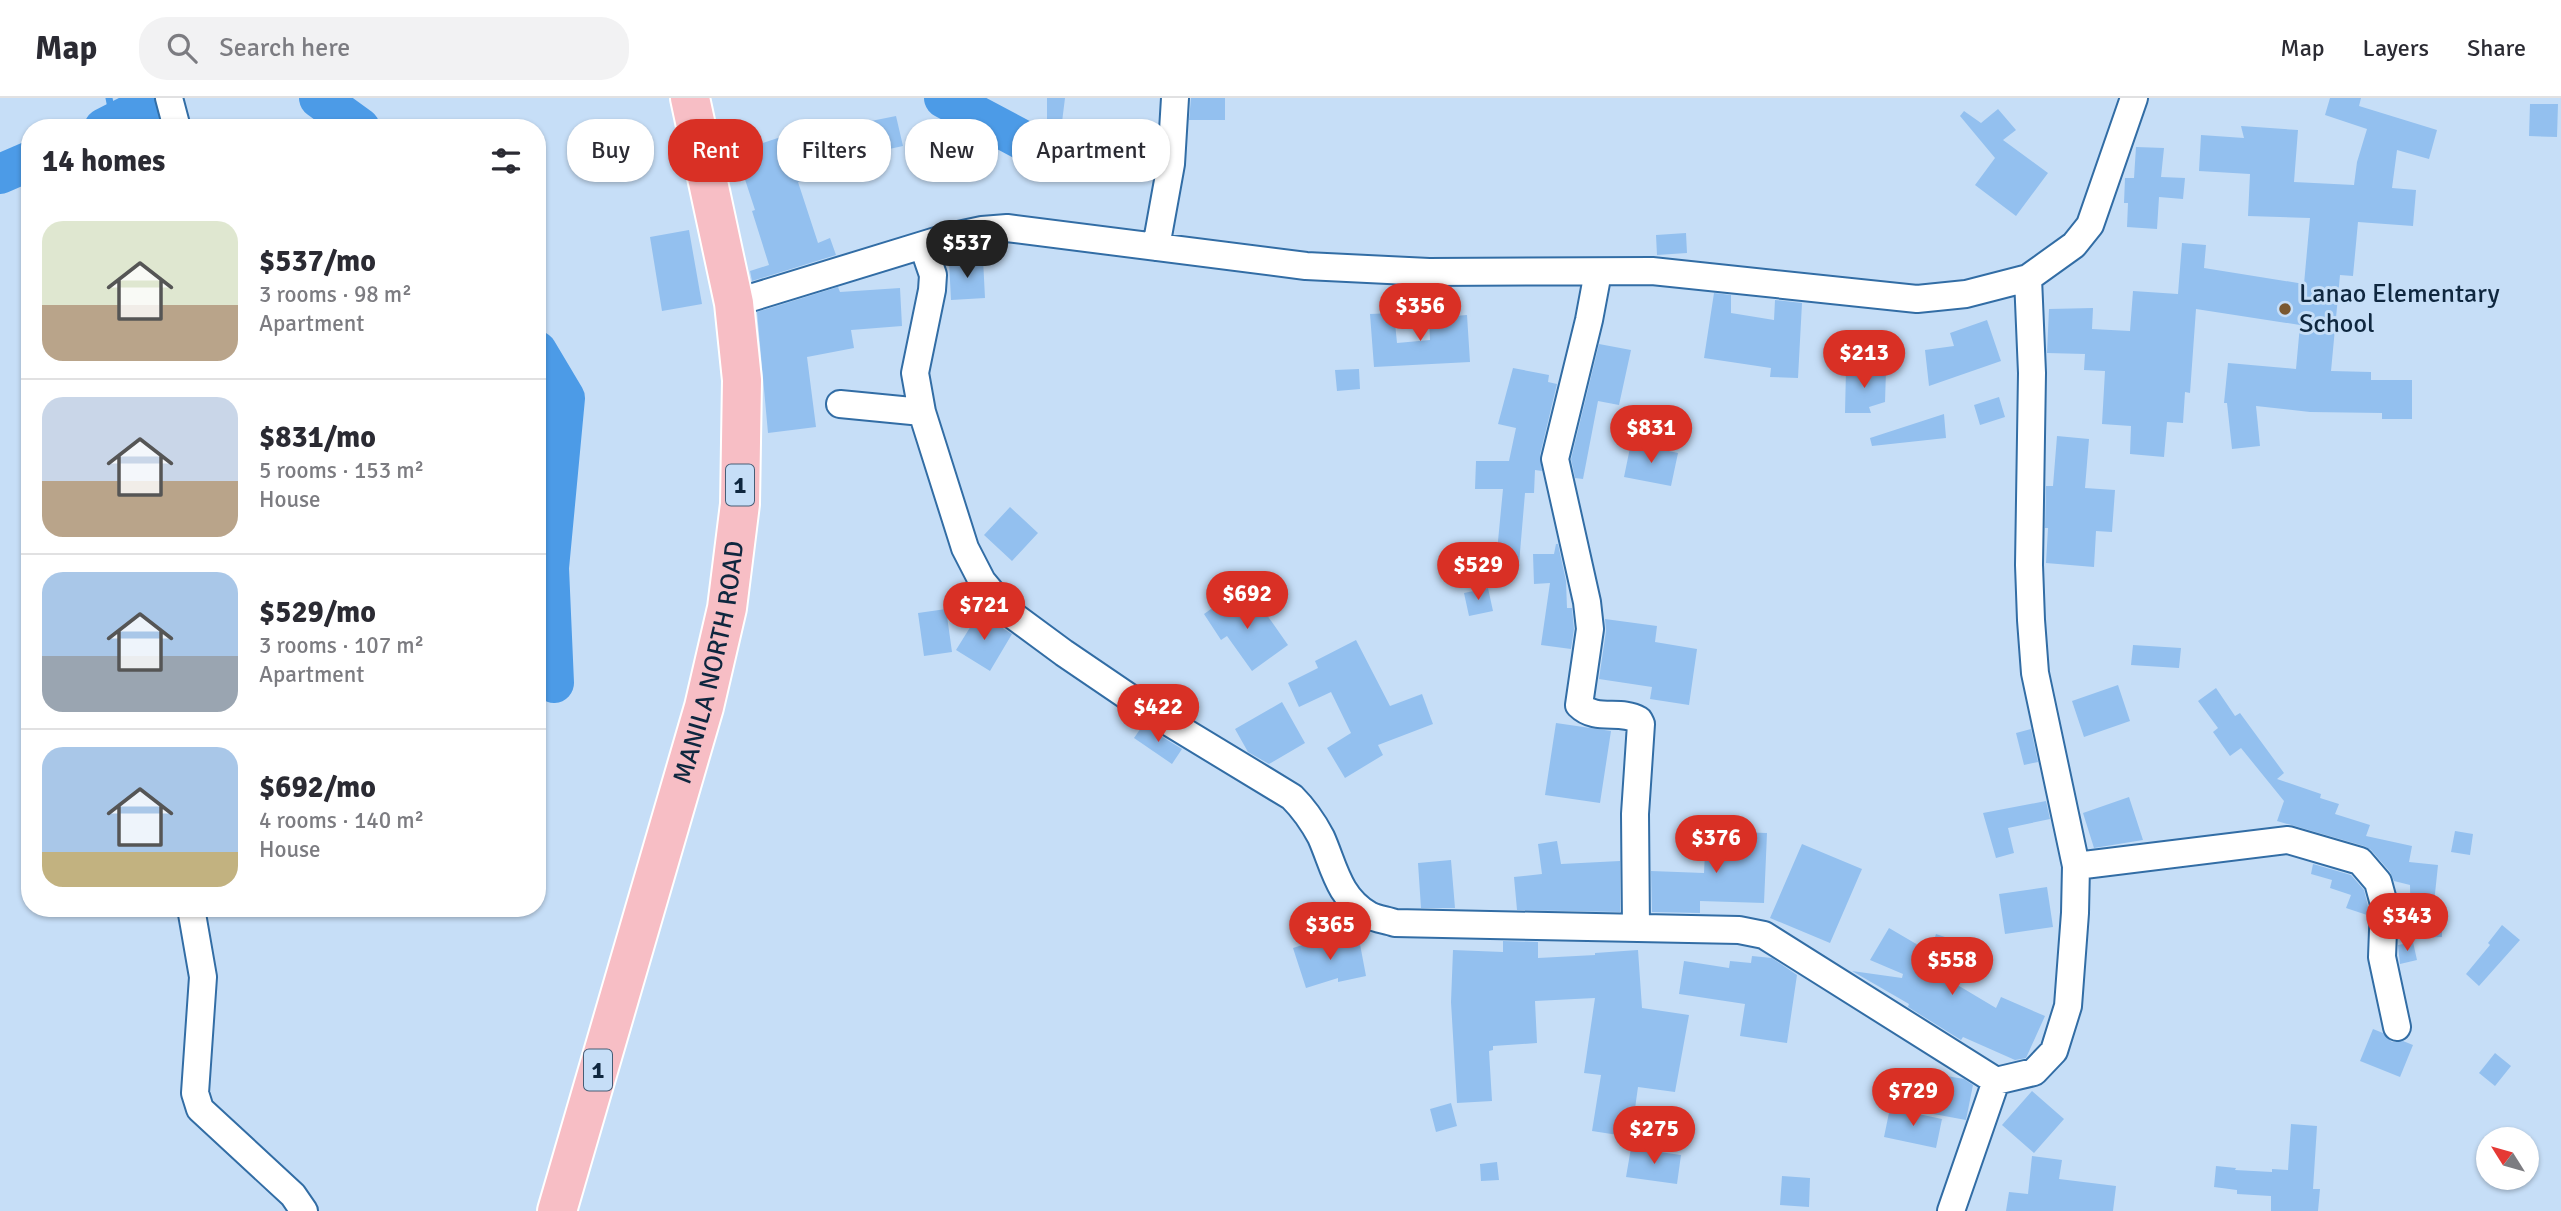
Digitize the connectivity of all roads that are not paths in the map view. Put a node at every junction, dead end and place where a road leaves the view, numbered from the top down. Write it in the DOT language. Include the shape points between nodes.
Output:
graph roads {
  1 [pos="690,98"];
  2 [pos="1175,98"];
  3 [pos="2134,98"];
  4 [pos="923,246"];
  5 [pos="1156,247"];
  6 [pos="1598,272"];
  7 [pos="2028,278"];
  8 [pos="734,303"];
  9 [pos="840,404"];
  10 [pos="922,412"];
  11 [pos="2076,866"];
  12 [pos="193,917"];
  13 [pos="1636,928"];
  14 [pos="2397,1027"];
  15 [pos="1996,1081"];
  16 [pos="304,1211"];
  17 [pos="557,1211"];
  18 [pos="1951,1211"];
  1 -- 8 [label="highway, MANILA NORTH ROAD / 1"];
  2 -- 5 [label="street" via="1171,164"];
  3 -- 7 [label="street" via="2090,225 2074,245"];
  4 -- 5 [label="street" via="1007,228"];
  4 -- 8 [label="street"];
  4 -- 10 [label="street" via="933,275 915,373"];
  5 -- 6 [label="street" via="1306,266"];
  6 -- 7 [label="street" via="1652,271 1917,299 1966,294"];
  6 -- 13 [label="street" via="1555,459 1590,629 1579,705 1590,713 1632,716 1641,724 1635,814"];
  7 -- 11 [label="street" via="2032,373 2029,565 2035,673"];
  8 -- 17 [label="highway, MANILA NORTH ROAD / 1" via="742,380 740,504 727,608 704,707"];
  9 -- 10 [label="street"];
  10 -- 13 [label="street" via="965,548 982,581 1007,611 1142,706 1292,797 1321,837 1349,899 1370,916 1395,923"];
  11 -- 14 [label="street" via="2288,840 2360,861 2378,882 2384,904 2382,957"];
  11 -- 15 [label="street" via="2068,1006 2053,1051 2034,1072"];
  12 -- 16 [label="street" via="203,976 195,1093 200,1110 293,1195"];
  13 -- 15 [label="street" via="1739,930 1763,935"];
  15 -- 18 [label="street"];
}
